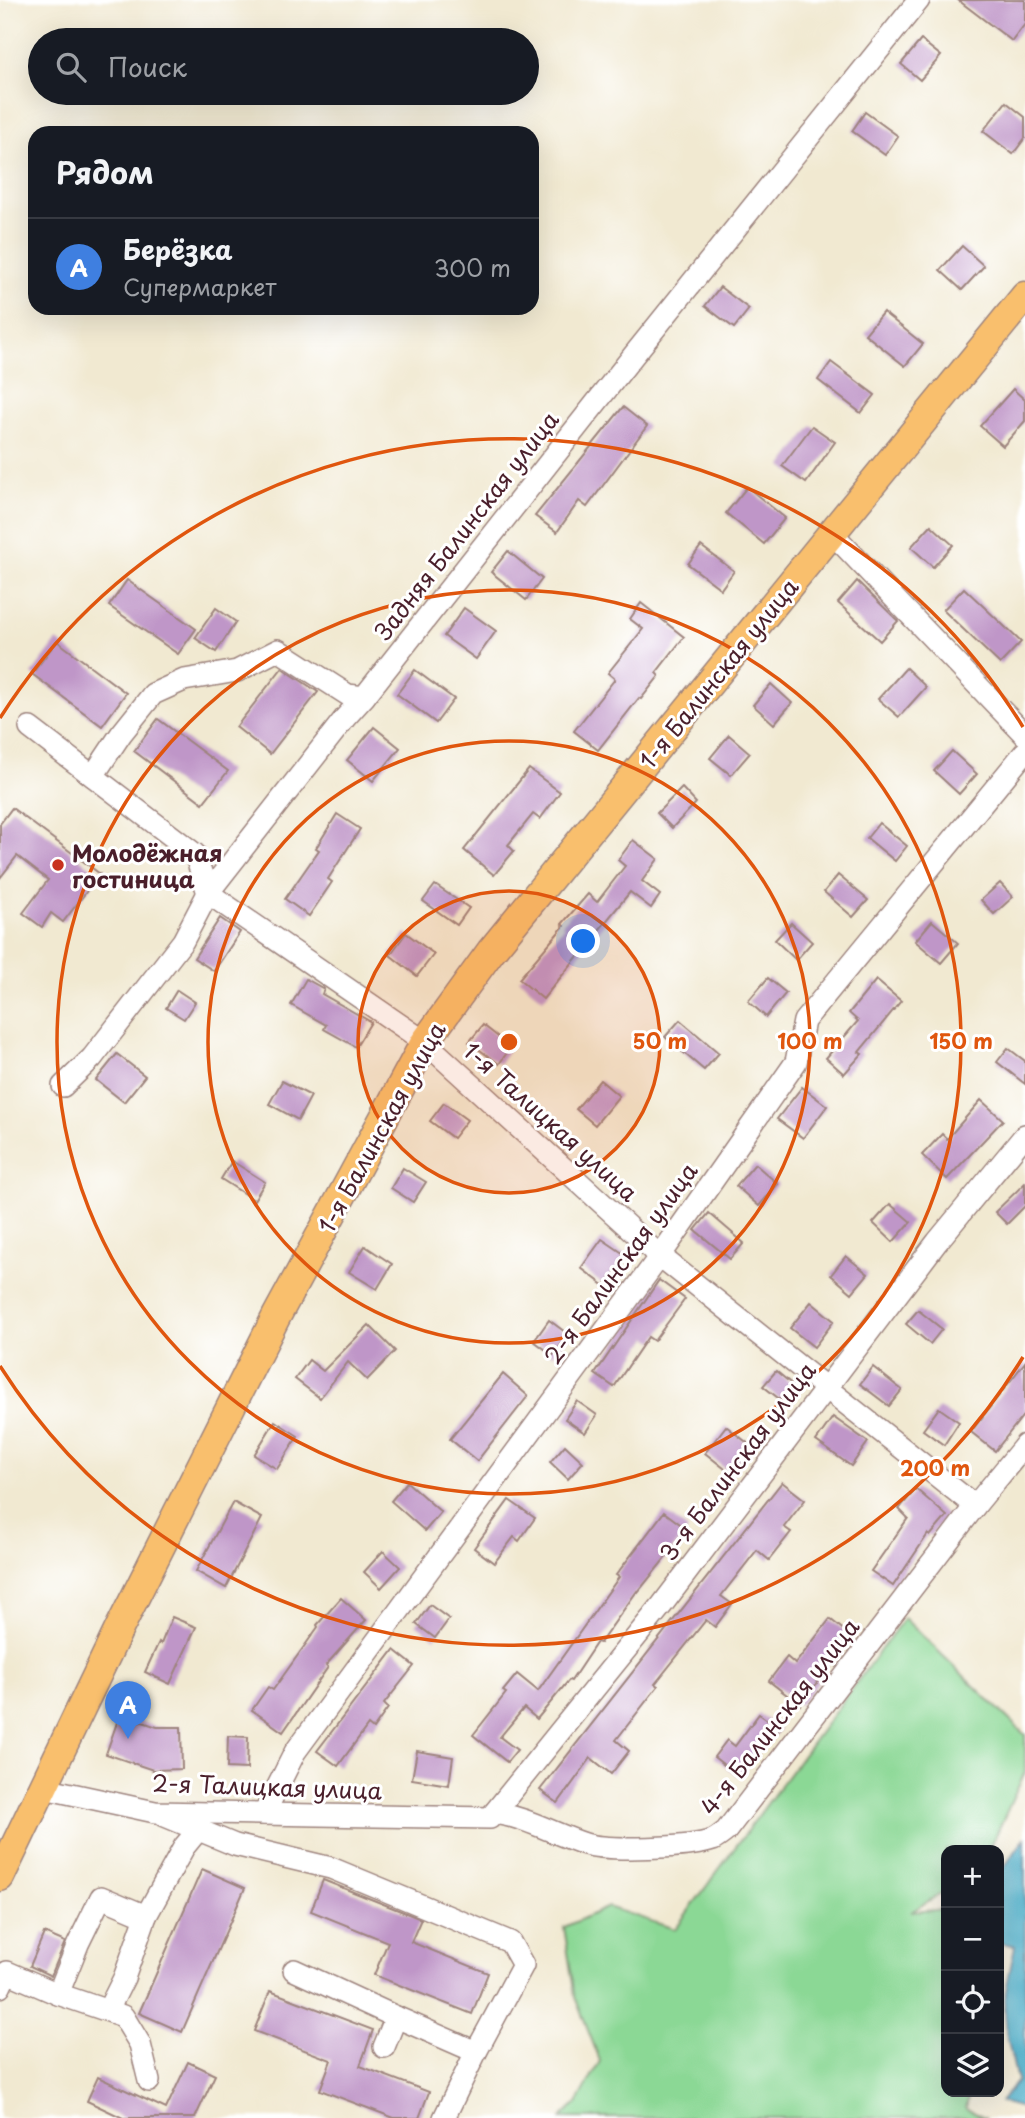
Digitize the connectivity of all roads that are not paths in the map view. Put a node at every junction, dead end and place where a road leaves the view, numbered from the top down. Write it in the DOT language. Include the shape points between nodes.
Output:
graph roads {
  1 [pos="919,0"];
  2 [pos="1025,296"];
  3 [pos="832,533"];
  4 [pos="364,697"];
  5 [pos="30,728"];
  6 [pos="1025,735"];
  7 [pos="1025,752"];
  8 [pos="93,776"];
  9 [pos="208,893"];
  10 [pos="425,1042"];
  11 [pos="63,1086"];
  12 [pos="1025,1135"];
  13 [pos="660,1256"];
  14 [pos="826,1387"];
  15 [pos="1025,1445"];
  16 [pos="975,1506"];
  17 [pos="44,1788"];
  18 [pos="155,1812"];
  19 [pos="264,1814"];
  20 [pos="492,1815"];
  21 [pos="198,1830"];
  22 [pos="0,1877"];
  23 [pos="146,1916"];
  24 [pos="294,1970"];
  25 [pos="0,1987"];
  26 [pos="58,1994"];
  27 [pos="108,2010"];
  28 [pos="396,2017"];
  29 [pos="384,2047"];
  30 [pos="476,2052"];
  31 [pos="149,2081"];
  32 [pos="444,2118"];
  1 -- 4 [label="street, Задняя Балинская улица"];
  2 -- 3 [label="main road, 1-я Балинская улица"];
  3 -- 6 [label="street"];
  3 -- 10 [label="main road, 1-я Балинская улица" via="491,951"];
  4 -- 8 [label="street" via="348,695 278,650 237,671 184,680 153,694"];
  4 -- 9 [label="street, Задняя Балинская улица"];
  5 -- 8 [label="street"];
  7 -- 13 [label="street, 2-я Балинская улица" via="804,1021 796,1062"];
  8 -- 9 [label="street" via="195,854"];
  9 -- 10 [label="street, 1-я Талицкая улица"];
  9 -- 11 [label="street, Задняя Балинская улица" via="183,941 92,1058"];
  10 -- 13 [label="street, 1-я Талицкая улица"];
  10 -- 17 [label="main road, 1-я Балинская улица" via="275,1317"];
  12 -- 14 [label="street, 3-я Балинская улица"];
  13 -- 14 [label="street, 1-я Талицкая улица"];
  13 -- 19 [label="street, 2-я Балинская улица" via="295,1752"];
  14 -- 16 [label="street, 1-я Талицкая улица"];
  14 -- 20 [label="street, 3-я Балинская улица" via="662,1605"];
  15 -- 16 [label="street, 4-я Балинская улица"];
  16 -- 20 [label="street, 4-я Балинская улица" via="726,1831 713,1840 685,1846 588,1845 510,1815"];
  17 -- 18 [label="street, 2-я Талицкая улица"];
  17 -- 22 [label="main road, 1-я Балинская улица"];
  18 -- 19 [label="street, 2-я Талицкая улица"];
  18 -- 21 [label="street"];
  19 -- 20 [label="street, 2-я Талицкая улица"];
  21 -- 23 [label="street"];
  21 -- 30 [label="street" via="234,1845 331,1868 510,1942 523,1965"];
  23 -- 26 [label="street" via="101,1897"];
  23 -- 27 [label="street"];
  24 -- 28 [label="street"];
  25 -- 26 [label="street" via="7,1972"];
  26 -- 27 [label="street"];
  27 -- 31 [label="street" via="123,2016 140,2044"];
  28 -- 29 [label="street"];
  28 -- 30 [label="street"];
  30 -- 32 [label="street"];
}
